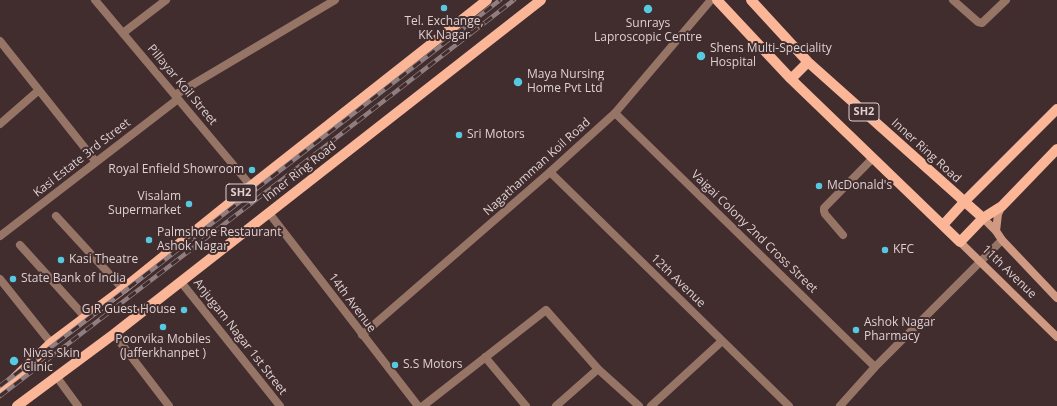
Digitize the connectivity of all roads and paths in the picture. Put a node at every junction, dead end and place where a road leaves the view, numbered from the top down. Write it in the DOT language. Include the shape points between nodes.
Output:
graph roads {
  1 [pos="95,0"];
  2 [pos="166,0"];
  3 [pos="335,0"];
  4 [pos="487,0"];
  5 [pos="541,0"];
  6 [pos="711,0"];
  7 [pos="717,0"];
  8 [pos="751,0"];
  9 [pos="953,0"];
  10 [pos="1006,0"];
  11 [pos="122,33"];
  12 [pos="0,41"];
  13 [pos="808,62"];
  14 [pos="791,79"];
  15 [pos="39,90"];
  16 [pos="177,97"];
  17 [pos="1057,109"];
  18 [pos="615,113"];
  19 [pos="0,124"];
  20 [pos="1057,149"];
  21 [pos="873,158"];
  22 [pos="96,162"];
  23 [pos="550,172"];
  24 [pos="251,186"];
  25 [pos="964,202"];
  26 [pos="1002,206"];
  27 [pos="269,213"];
  28 [pos="56,216"];
  29 [pos="983,218"];
  30 [pos="943,225"];
  31 [pos="996,231"];
  32 [pos="843,235"];
  33 [pos="0,236"];
  34 [pos="1002,240"];
  35 [pos="960,242"];
  36 [pos="20,245"];
  37 [pos="980,262"];
  38 [pos="0,279"];
  39 [pos="181,282"];
  40 [pos="122,289"];
  41 [pos="1057,298"];
  42 [pos="85,317"];
  43 [pos="114,334"];
  44 [pos="362,335"];
  45 [pos="1057,337"];
  46 [pos="722,341"];
  47 [pos="51,343"];
  48 [pos="485,357"];
  49 [pos="598,368"];
  50 [pos="875,368"];
  51 [pos="56,376"];
  52 [pos="0,392"];
  53 [pos="17,406"];
  54 [pos="78,406"];
  55 [pos="169,406"];
  56 [pos="280,406"];
  57 [pos="418,406"];
  58 [pos="423,406"];
  59 [pos="526,406"];
  60 [pos="556,406"];
  61 [pos="639,406"];
  62 [pos="651,406"];
  63 [pos="789,406"];
  64 [pos="840,406"];
  1 -- 11 [label="street, Pillayar Koil Street"];
  2 -- 11 [label="street"];
  3 -- 16 [label="street, Kasi Estate 3rd Street"];
  4 -- 24 [label="main road, Inner Ring Road / SH2"];
  5 -- 27 [label="main road, Inner Ring Road / SH2"];
  6 -- 18 [label="street, Nagathamman Koil Road"];
  7 -- 14 [label="main road, 11th Avenue"];
  8 -- 13 [label="main road, Inner Ring Road / SH2"];
  9 -- 10 [label="street" via="982,23"];
  11 -- 16 [label="street, Pillayar Koil Street"];
  12 -- 15 [label="street"];
  13 -- 14 [label="main road"];
  13 -- 25 [label="main road, Inner Ring Road / SH2"];
  14 -- 21 [label="main road, 11th Avenue"];
  15 -- 19 [label="street"];
  15 -- 22 [label="street"];
  16 -- 22 [label="street, Kasi Estate 3rd Street"];
  16 -- 24 [label="street, Pillayar Koil Street"];
  17 -- 25 [label="main road"];
  18 -- 23 [label="street, Nagathamman Koil Road"];
  18 -- 50 [label="street, Vaigai Colony 2nd Cross Street"];
  20 -- 26 [label="main road"];
  21 -- 30 [label="main road, 11th Avenue"];
  21 -- 32 [label="street" via="824,208 825,214"];
  22 -- 33 [label="street, Kasi Estate 3rd Street"];
  23 -- 44 [label="street, Nagathamman Koil Road"];
  23 -- 46 [label="street, 12th Avenue"];
  24 -- 40 [label="main road, Inner Ring Road / SH2"];
  25 -- 29 [label="main road, Inner Ring Road / SH2"];
  25 -- 30 [label="main road"];
  26 -- 29 [label="main road"];
  26 -- 31 [label="main road" via="998,214"];
  27 -- 39 [label="main road, Inner Ring Road / SH2"];
  27 -- 44 [label="street, 14th Avenue"];
  28 -- 40 [label="street"];
  29 -- 31 [label="main road, 11th Avenue"];
  29 -- 35 [label="main road"];
  30 -- 35 [label="main road, 11th Avenue"];
  31 -- 34 [label="main road, 11th Avenue"];
  34 -- 37 [label="street"];
  34 -- 41 [label="main road, 11th Avenue"];
  35 -- 37 [label="main road, 11th Avenue"];
  36 -- 42 [label="street"];
  37 -- 45 [label="main road, 11th Avenue"];
  37 -- 50 [label="street"];
  38 -- 47 [label="street"];
  39 -- 43 [label="main road, Inner Ring Road / SH2"];
  39 -- 56 [label="street, Anjugam Nagar 1st Street"];
  40 -- 42 [label="main road, Inner Ring Road / SH2"];
  42 -- 47 [label="main road, Inner Ring Road / SH2"];
  43 -- 51 [label="main road, Inner Ring Road / SH2"];
  43 -- 55 [label="street"];
  44 -- 57 [label="street, 14th Avenue"];
  46 -- 62 [label="street"];
  46 -- 63 [label="street, 12th Avenue"];
  47 -- 52 [label="main road, Inner Ring Road / SH2"];
  48 -- 49 [label="street" via="546,310"];
  48 -- 58 [label="street"];
  48 -- 59 [label="street"];
  49 -- 60 [label="street"];
  49 -- 61 [label="street"];
  50 -- 64 [label="street"];
  51 -- 53 [label="main road, Inner Ring Road / SH2"];
  51 -- 54 [label="street"];
}
